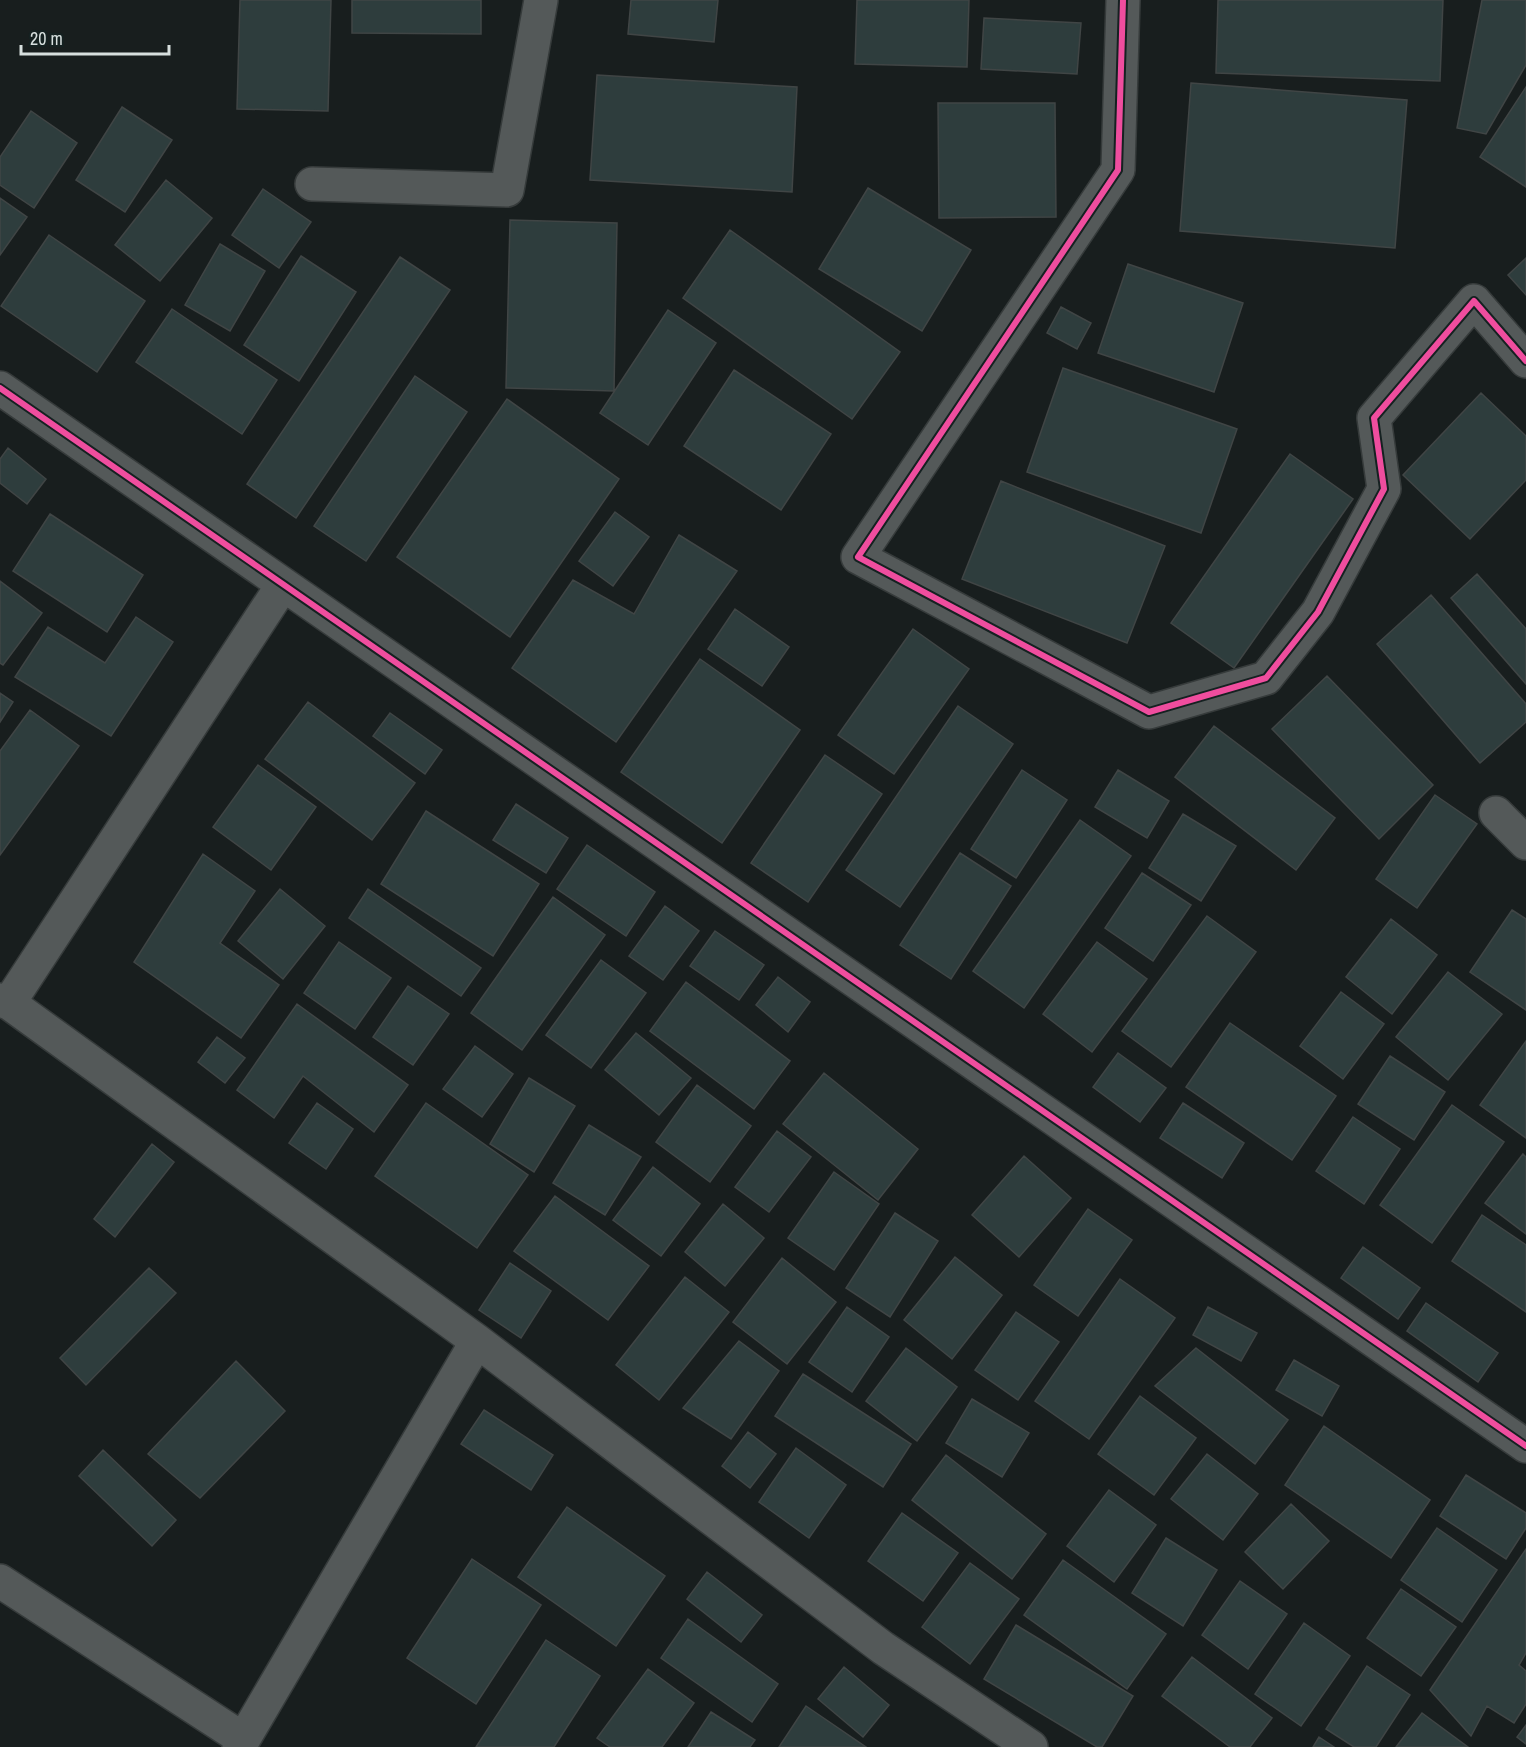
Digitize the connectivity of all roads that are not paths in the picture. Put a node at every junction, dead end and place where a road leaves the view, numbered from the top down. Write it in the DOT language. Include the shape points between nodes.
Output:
graph roads {
  1 [pos="541,0"];
  2 [pos="1123,0"];
  3 [pos="312,184"];
  4 [pos="1526,361"];
  5 [pos="0,388"];
  6 [pos="282,586"];
  7 [pos="1496,813"];
  8 [pos="1526,843"];
  9 [pos="5,1001"];
  10 [pos="477,1341"];
  11 [pos="1526,1446"];
  12 [pos="0,1581"];
  13 [pos="241,1743"];
  14 [pos="1031,1747"];
  1 -- 3 [label="street" via="507,190"];
  2 -- 4 [label="street" via="1118,170 858,557 1149,712 1171,706 1266,678 1318,612 1384,489 1374,418 1474,301"];
  5 -- 6 [label="street"];
  6 -- 9 [label="street"];
  6 -- 11 [label="street"];
  7 -- 8 [label="street"];
  9 -- 10 [label="street"];
  10 -- 13 [label="street"];
  10 -- 14 [label="street" via="883,1648"];
  12 -- 13 [label="street"];
}
